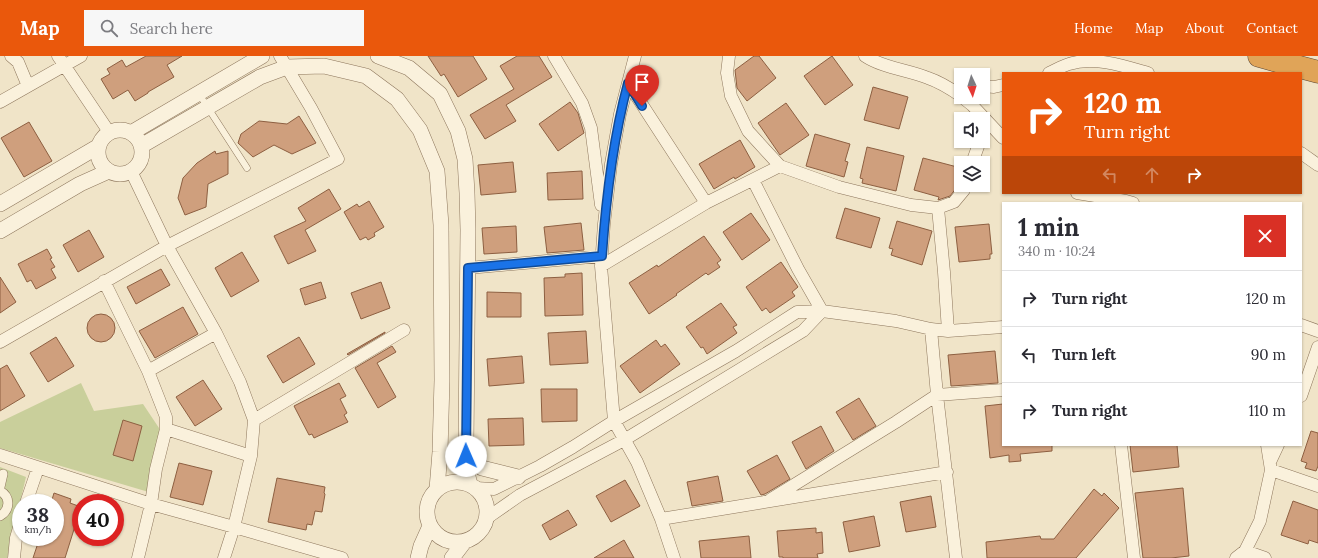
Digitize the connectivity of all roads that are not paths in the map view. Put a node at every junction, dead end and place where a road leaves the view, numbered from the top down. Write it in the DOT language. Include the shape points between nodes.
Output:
graph roads {
  1 [pos="11,56"];
  2 [pos="81,56"];
  3 [pos="262,56"];
  4 [pos="378,56"];
  5 [pos="554,56"];
  6 [pos="635,56"];
  7 [pos="729,56"];
  8 [pos="865,56"];
  9 [pos="1259,56"];
  10 [pos="61,61"];
  11 [pos="284,62"];
  12 [pos="1127,70"];
  13 [pos="1051,72"];
  14 [pos="1141,72"];
  15 [pos="1318,72"];
  16 [pos="928,78"];
  17 [pos="628,83"];
  18 [pos="954,83"];
  19 [pos="1002,85"];
  20 [pos="28,86"];
  21 [pos="990,87"];
  22 [pos="954,91"];
  23 [pos="198,93"];
  24 [pos="0,102"];
  25 [pos="971,104"];
  26 [pos="208,107"];
  27 [pos="979,112"];
  28 [pos="990,123"];
  29 [pos="109,132"];
  30 [pos="131,133"];
  31 [pos="1002,137"];
  32 [pos="99,146"];
  33 [pos="141,146"];
  34 [pos="1302,154"];
  35 [pos="1318,165"];
  36 [pos="780,166"];
  37 [pos="247,168"];
  38 [pos="109,170"];
  39 [pos="131,171"];
  40 [pos="753,180"];
  41 [pos="962,192"];
  42 [pos="1084,194"];
  43 [pos="1131,202"];
  44 [pos="706,203"];
  45 [pos="0,204"];
  46 [pos="938,208"];
  47 [pos="604,224"];
  48 [pos="0,231"];
  49 [pos="167,246"];
  50 [pos="601,261"];
  51 [pos="468,268"];
  52 [pos="104,281"];
  53 [pos="822,312"];
  54 [pos="1302,326"];
  55 [pos="1002,327"];
  56 [pos="931,329"];
  57 [pos="404,330"];
  58 [pos="1318,330"];
  59 [pos="948,331"];
  60 [pos="216,333"];
  61 [pos="0,342"];
  62 [pos="1318,348"];
  63 [pos="148,371"];
  64 [pos="1002,390"];
  65 [pos="1302,393"];
  66 [pos="937,395"];
  67 [pos="254,420"];
  68 [pos="614,421"];
  69 [pos="166,429"];
  70 [pos="624,440"];
  71 [pos="466,443"];
  72 [pos="1122,446"];
  73 [pos="1267,446"];
  74 [pos="1278,446"];
  75 [pos="0,455"];
  76 [pos="251,456"];
  77 [pos="1271,466"];
  78 [pos="38,468"];
  79 [pos="947,472"];
  80 [pos="3,474"];
  81 [pos="518,477"];
  82 [pos="473,486"];
  83 [pos="1318,486"];
  84 [pos="0,487"];
  85 [pos="438,489"];
  86 [pos="0,491"];
  87 [pos="29,494"];
  88 [pos="767,501"];
  89 [pos="151,504"];
  90 [pos="0,516"];
  91 [pos="487,518"];
  92 [pos="661,519"];
  93 [pos="430,526"];
  94 [pos="234,527"];
  95 [pos="465,542"];
  96 [pos="15,546"];
  97 [pos="1240,555"];
  98 [pos="14,558"];
  99 [pos="138,558"];
  100 [pos="224,558"];
  101 [pos="342,558"];
  102 [pos="418,558"];
  103 [pos="452,558"];
  104 [pos="673,558"];
  105 [pos="956,558"];
  106 [pos="1134,558"];
  107 [pos="1265,558"];
  1 -- 20 [label="street" via="18,62"];
  2 -- 10 [label="street"];
  3 -- 23 [label="street"];
  4 -- 51 [label="street" via="409,68 440,94 458,130 465,159 468,193"];
  5 -- 47 [label="street" via="582,103 592,128"];
  6 -- 17 [label="street"];
  7 -- 36 [label="street" via="728,74 732,96 748,131"];
  8 -- 16 [label="street"];
  9 -- 15 [label="highway"];
  10 -- 20 [label="street"];
  10 -- 29 [label="street"];
  11 -- 26 [label="street"];
  11 -- 49 [label="street" via="338,159"];
  11 -- 85 [label="street" via="324,66 366,76 397,98 420,130 437,171 441,241"];
  12 -- 13 [label="street" via="1087,61 1069,64"];
  12 -- 14 [label="street"];
  16 -- 18 [label="street"];
  16 -- 22 [label="street"];
  17 -- 44 [label="street"];
  17 -- 47 [label="street" via="612,156"];
  19 -- 21 [label="street"];
  20 -- 24 [label="street"];
  23 -- 26 [label="lane"];
  23 -- 30 [label="street"];
  25 -- 27 [label="street"];
  26 -- 33 [label="street"];
  26 -- 37 [label="lane"];
  28 -- 31 [label="street"];
  29 -- 30 [label="street" via="120,130"];
  29 -- 32 [label="street"];
  30 -- 33 [label="street" via="136,136"];
  32 -- 38 [label="street" via="98,157"];
  32 -- 45 [label="street"];
  33 -- 39 [label="street" via="141,157"];
  34 -- 35 [label="street"];
  36 -- 40 [label="street"];
  36 -- 46 [label="street" via="839,187 912,205"];
  38 -- 39 [label="street" via="120,174"];
  38 -- 48 [label="street"];
  39 -- 49 [label="street"];
  40 -- 44 [label="street"];
  40 -- 53 [label="street"];
  41 -- 46 [label="street" via="954,202"];
  42 -- 43 [label="street"];
  44 -- 50 [label="street"];
  46 -- 59 [label="street"];
  47 -- 50 [label="street"];
  49 -- 52 [label="street"];
  49 -- 60 [label="street"];
  50 -- 51 [label="street"];
  50 -- 68 [label="street"];
  51 -- 71 [label="street"];
  52 -- 61 [label="street"];
  52 -- 63 [label="street"];
  53 -- 56 [label="street" via="896,321"];
  53 -- 68 [label="street" via="797,312 736,351"];
  53 -- 70 [label="street" via="802,331"];
  54 -- 58 [label="street"];
  55 -- 59 [label="street"];
  56 -- 59 [label="street"];
  56 -- 66 [label="street"];
  57 -- 67 [label="street"];
  60 -- 63 [label="street"];
  60 -- 67 [label="street" via="240,382"];
  62 -- 65 [label="street"];
  63 -- 69 [label="street" via="166,416"];
  64 -- 66 [label="street"];
  66 -- 79 [label="street"];
  66 -- 88 [label="street"];
  67 -- 76 [label="street"];
  68 -- 70 [label="street"];
  68 -- 81 [label="street" via="574,447"];
  69 -- 76 [label="street"];
  69 -- 89 [label="street"];
  70 -- 91 [label="street" via="520,495"];
  70 -- 92 [label="street"];
  71 -- 81 [label="street" via="471,455 482,468"];
  71 -- 82 [label="street" via="466,468"];
  72 -- 106 [label="street"];
  73 -- 77 [label="street"];
  74 -- 77 [label="street"];
  75 -- 78 [label="street"];
  76 -- 94 [label="street"];
  77 -- 83 [label="street"];
  77 -- 97 [label="street" via="1260,521"];
  78 -- 87 [label="street"];
  78 -- 89 [label="street"];
  79 -- 88 [label="street"];
  79 -- 105 [label="street"];
  80 -- 84 [label="street"];
  81 -- 82 [label="street" via="494,489"];
  82 -- 85 [label="street" via="456,482"];
  82 -- 91 [label="street" via="484,498"];
  85 -- 93 [label="street" via="427,506"];
  86 -- 90 [label="street" via="6,496 8,505 5,513"];
  88 -- 92 [label="street"];
  89 -- 94 [label="street"];
  89 -- 99 [label="street"];
  91 -- 95 [label="street" via="481,530"];
  92 -- 104 [label="street"];
  93 -- 95 [label="street" via="444,540"];
  93 -- 102 [label="street"];
  94 -- 100 [label="street"];
  94 -- 101 [label="street"];
  95 -- 103 [label="street"];
  96 -- 98 [label="street"];
  97 -- 107 [label="street"];
}
